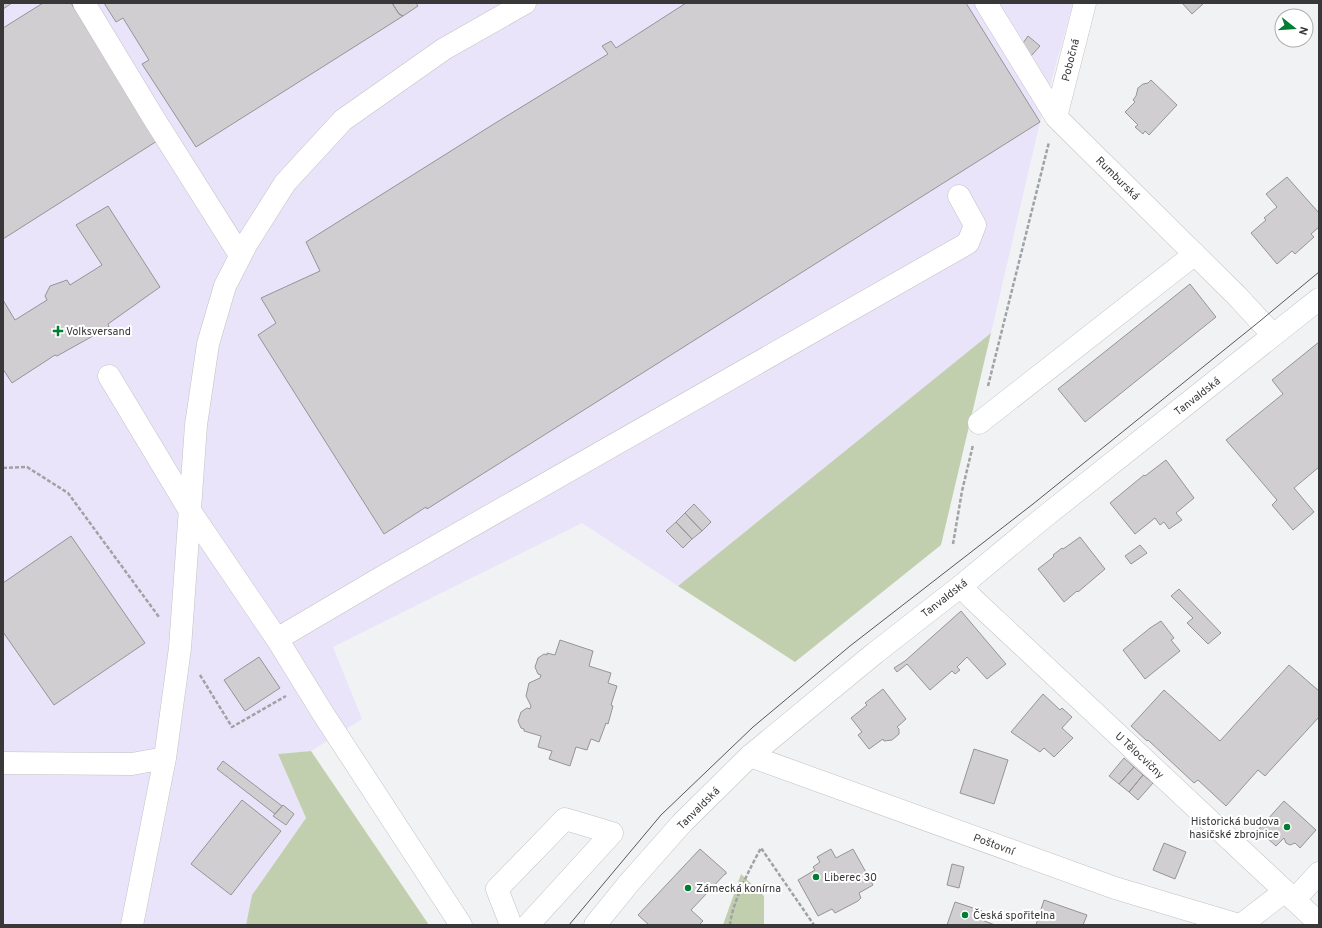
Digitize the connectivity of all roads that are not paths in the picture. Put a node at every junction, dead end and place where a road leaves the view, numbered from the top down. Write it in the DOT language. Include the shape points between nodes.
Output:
graph roads {
  1 [pos="84,3"];
  2 [pos="525,3"];
  3 [pos="986,3"];
  4 [pos="1085,3"];
  5 [pos="1056,117"];
  6 [pos="959,196"];
  7 [pos="1195,254"];
  8 [pos="240,255"];
  9 [pos="1319,299"];
  10 [pos="1273,335"];
  11 [pos="109,376"];
  12 [pos="979,423"];
  13 [pos="190,511"];
  14 [pos="961,586"];
  15 [pos="277,639"];
  16 [pos="750,756"];
  17 [pos="166,758"];
  18 [pos="3,763"];
  19 [pos="1319,873"];
  20 [pos="1290,896"];
  21 [pos="1319,923"];
  22 [pos="132,925"];
  23 [pos="461,925"];
  24 [pos="511,925"];
  25 [pos="528,925"];
  26 [pos="595,925"];
  27 [pos="1240,925"];
  1 -- 8 [label="street"];
  2 -- 8 [label="street" via="444,49 343,120 285,184"];
  3 -- 5 [label="street, Rumburská"];
  4 -- 5 [label="street, Pobočná"];
  5 -- 7 [label="street, Rumburská"];
  6 -- 15 [label="street" via="975,225 968,243"];
  7 -- 10 [label="street, Rumburská"];
  7 -- 12 [label="street"];
  8 -- 13 [label="street" via="225,286 208,344 196,425"];
  9 -- 10 [label="street, Tanvaldská"];
  10 -- 14 [label="street, Tanvaldská"];
  11 -- 13 [label="street"];
  13 -- 15 [label="street"];
  13 -- 17 [label="street" via="180,648"];
  14 -- 16 [label="street, Tanvaldská"];
  14 -- 20 [label="street, U Tělocvičny"];
  15 -- 23 [label="street"];
  16 -- 26 [label="street, Tanvaldská" via="679,826"];
  16 -- 27 [label="street, Poštovní" via="1116,888"];
  17 -- 18 [label="street" via="132,764"];
  17 -- 22 [label="street"];
  19 -- 20 [label="street, Poštovní"];
  20 -- 21 [label="street, U Tělocvičny"];
  20 -- 27 [label="street, Poštovní"];
  24 -- 25 [label="street" via="497,889 565,819 612,833"];
}
